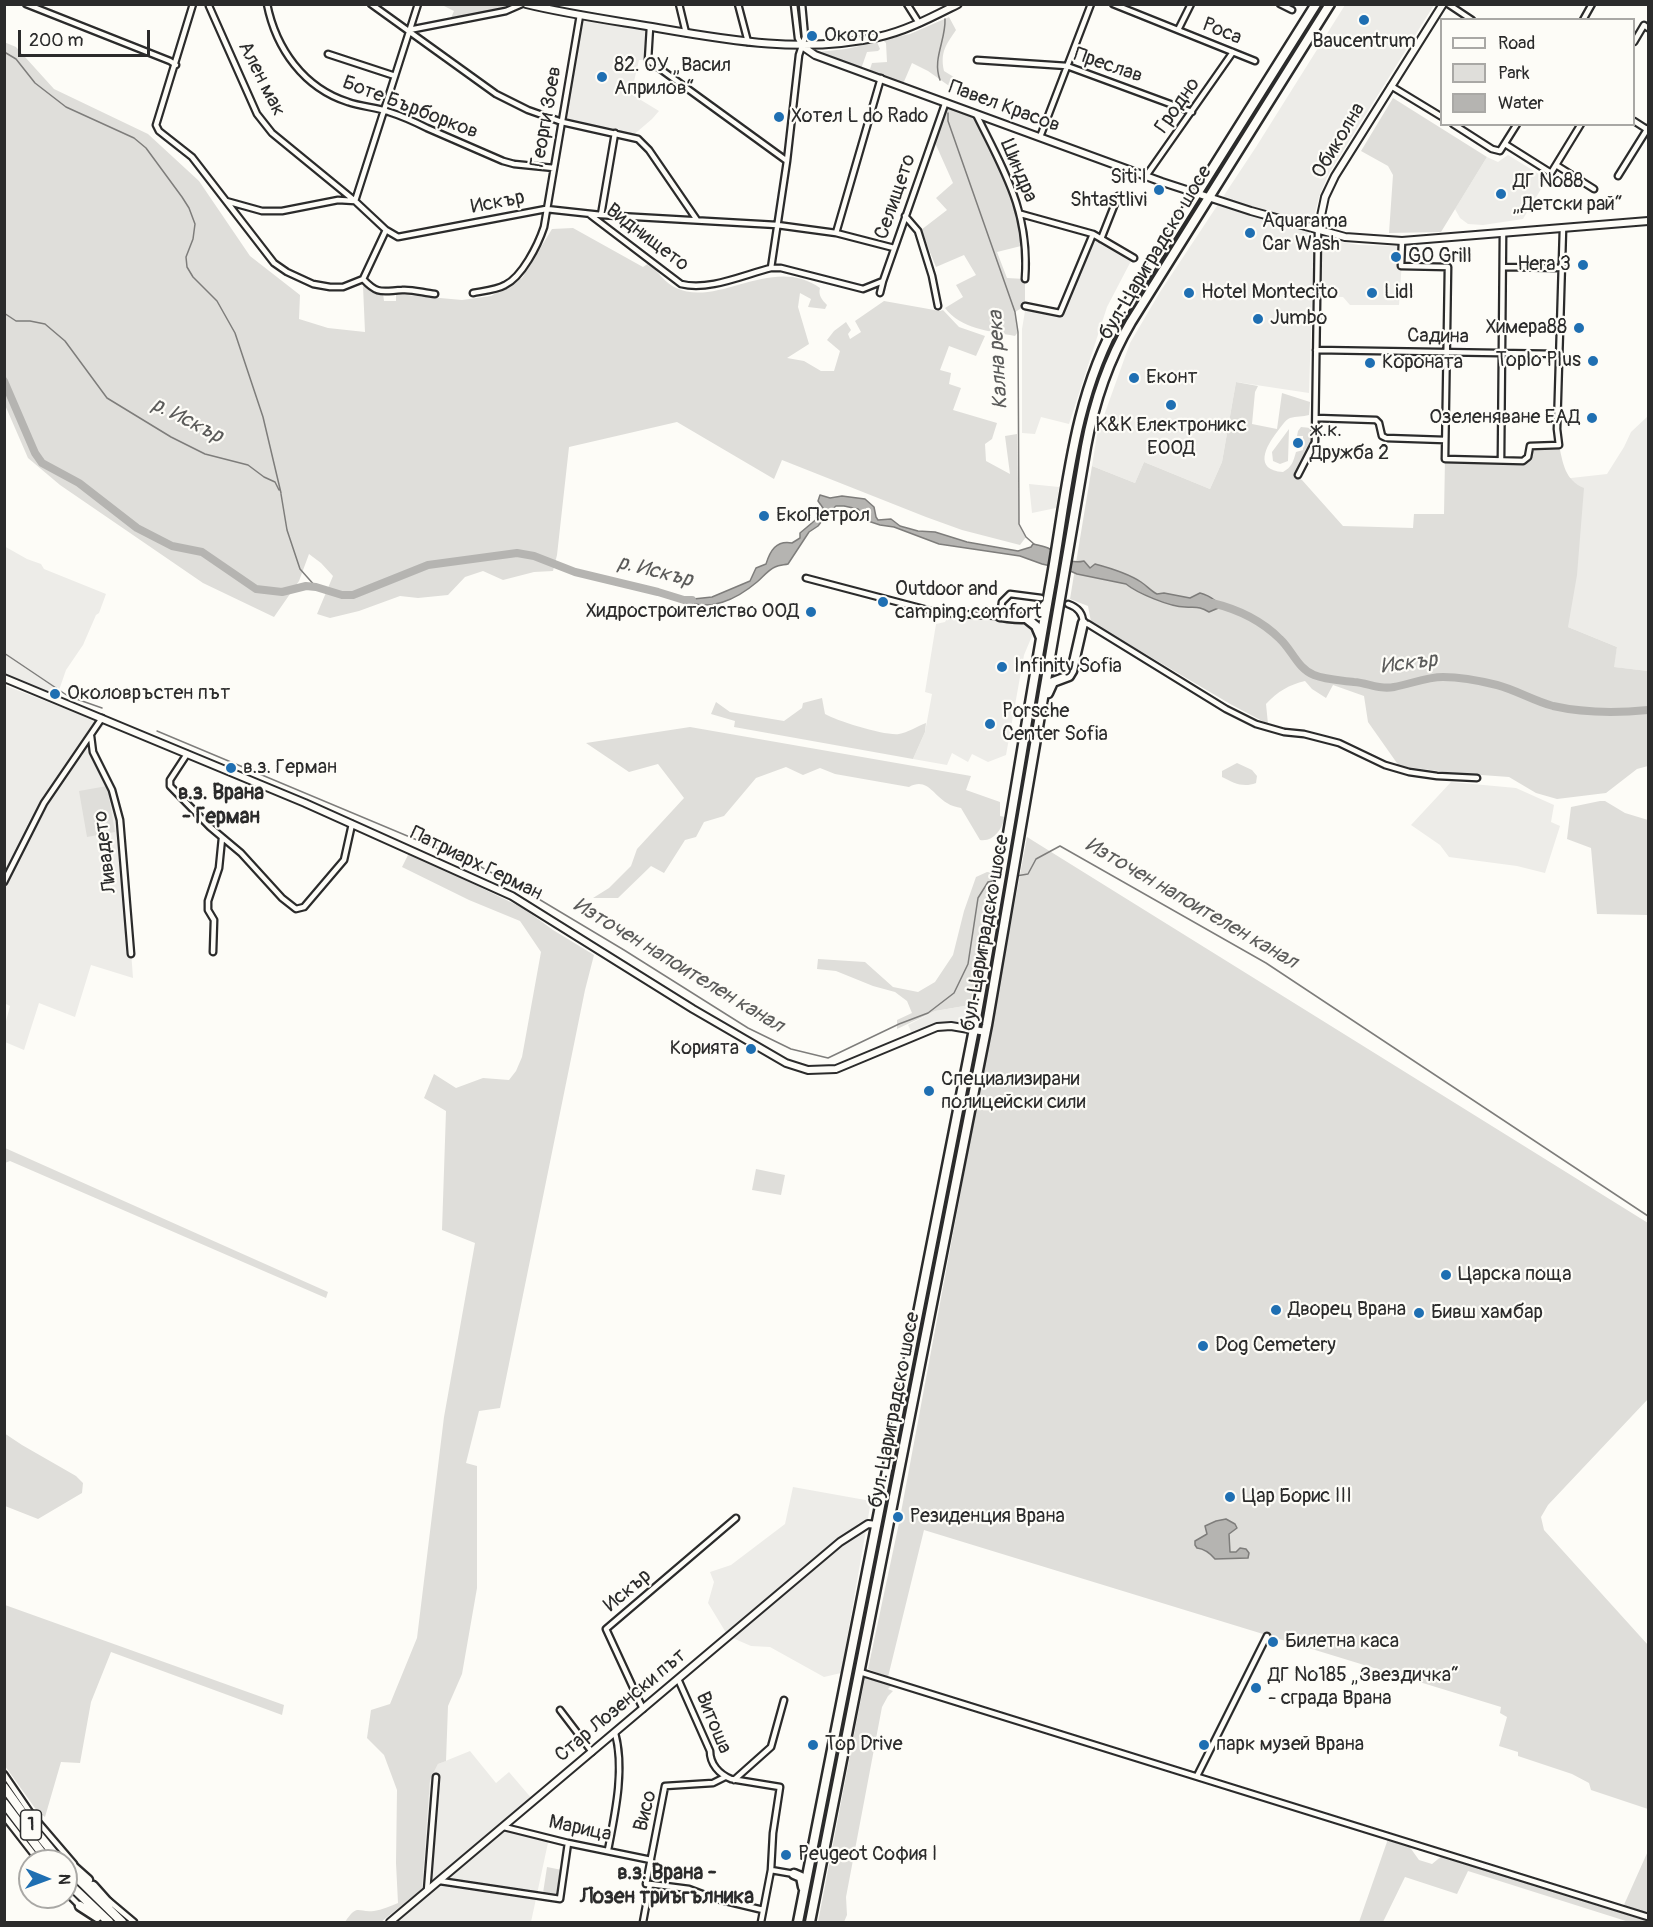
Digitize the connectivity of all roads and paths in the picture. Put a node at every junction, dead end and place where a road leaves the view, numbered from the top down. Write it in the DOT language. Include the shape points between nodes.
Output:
graph roads {
  1 [pos="26,4"];
  2 [pos="52,4"];
  3 [pos="193,4"];
  4 [pos="202,4"];
  5 [pos="267,4"];
  6 [pos="371,4"];
  7 [pos="418,4"];
  8 [pos="524,4"];
  9 [pos="679,4"];
  10 [pos="738,4"];
  11 [pos="795,4"];
  12 [pos="802,4"];
  13 [pos="907,4"];
  14 [pos="958,4"];
  15 [pos="1091,4"];
  16 [pos="1113,4"];
  17 [pos="1191,4"];
  18 [pos="1280,4"];
  19 [pos="1316,4"];
  20 [pos="1330,4"];
  21 [pos="1443,4"];
  22 [pos="1448,4"];
  23 [pos="1592,4"];
  24 [pos="209,5"];
  25 [pos="1292,10"];
  26 [pos="48,13"];
  27 [pos="580,15"];
  28 [pos="1469,18"];
  29 [pos="1584,18"];
  30 [pos="919,23"];
  31 [pos="650,27"];
  32 [pos="1648,28"];
  33 [pos="409,30"];
  34 [pos="1178,30"];
  35 [pos="686,33"];
  36 [pos="1635,40"];
  37 [pos="748,42"];
  38 [pos="802,46"];
  39 [pos="1233,52"];
  40 [pos="328,54"];
  41 [pos="976,60"];
  42 [pos="1255,61"];
  43 [pos="176,65"];
  44 [pos="1067,66"];
  45 [pos="395,76"];
  46 [pos="881,78"];
  47 [pos="1391,86"];
  48 [pos="945,104"];
  49 [pos="384,110"];
  50 [pos="1192,112"];
  51 [pos="976,114"];
  52 [pos="1440,116"];
  53 [pos="562,122"];
  54 [pos="1456,126"];
  55 [pos="1515,126"];
  56 [pos="1580,126"];
  57 [pos="1648,129"];
  58 [pos="615,133"];
  59 [pos="1040,137"];
  60 [pos="1505,144"];
  61 [pos="787,161"];
  62 [pos="1556,165"];
  63 [pos="554,168"];
  64 [pos="1146,176"];
  65 [pos="1618,176"];
  66 [pos="1594,189"];
  67 [pos="1197,193"];
  68 [pos="1118,196"];
  69 [pos="1209,197"];
  70 [pos="226,201"];
  71 [pos="355,201"];
  72 [pos="546,209"];
  73 [pos="589,213"];
  74 [pos="1021,214"];
  75 [pos="601,215"];
  76 [pos="905,216"];
  77 [pos="697,220"];
  78 [pos="1648,221"];
  79 [pos="777,225"];
  80 [pos="1563,228"];
  81 [pos="387,230"];
  82 [pos="1318,230"];
  83 [pos="836,233"];
  84 [pos="1503,233"];
  85 [pos="1093,234"];
  86 [pos="1101,239"];
  87 [pos="1402,241"];
  88 [pos="894,248"];
  89 [pos="1134,258"];
  90 [pos="1503,267"];
  91 [pos="771,268"];
  92 [pos="1562,268"];
  93 [pos="363,279"];
  94 [pos="1025,279"];
  95 [pos="883,281"];
  96 [pos="473,293"];
  97 [pos="880,293"];
  98 [pos="435,294"];
  99 [pos="938,306"];
  100 [pos="1025,306"];
  101 [pos="1316,350"];
  102 [pos="1447,352"];
  103 [pos="1502,354"];
  104 [pos="1559,354"];
  105 [pos="1316,418"];
  106 [pos="1445,440"];
  107 [pos="1501,460"];
  108 [pos="1298,475"];
  109 [pos="806,578"];
  110 [pos="1044,600"];
  111 [pos="1068,604"];
  112 [pos="1000,616"];
  113 [pos="1026,618"];
  114 [pos="1083,623"];
  115 [pos="1041,639"];
  116 [pos="1053,645"];
  117 [pos="4,678"];
  118 [pos="1060,678"];
  119 [pos="1041,717"];
  120 [pos="102,718"];
  121 [pos="91,736"];
  122 [pos="84,747"];
  123 [pos="93,752"];
  124 [pos="187,754"];
  125 [pos="1477,778"];
  126 [pos="352,824"];
  127 [pos="222,837"];
  128 [pos="4,882"];
  129 [pos="213,952"];
  130 [pos="130,954"];
  131 [pos="974,1029"];
  132 [pos="986,1032"];
  133 [pos="736,1518"];
  134 [pos="877,1525"];
  135 [pos="1267,1636"];
  136 [pos="860,1672"];
  137 [pos="678,1679"];
  138 [pos="784,1700"];
  139 [pos="643,1709"];
  140 [pos="561,1710"];
  141 [pos="615,1733"];
  142 [pos="592,1752"];
  143 [pos="4,1774"];
  144 [pos="1197,1776"];
  145 [pos="436,1777"];
  146 [pos="725,1777"];
  147 [pos="734,1780"];
  148 [pos="4,1787"];
  149 [pos="4,1803"];
  150 [pos="4,1816"];
  151 [pos="504,1827"];
  152 [pos="45,1843"];
  153 [pos="568,1843"];
  154 [pos="30,1849"];
  155 [pos="38,1849"];
  156 [pos="50,1849"];
  157 [pos="52,1849"];
  158 [pos="608,1850"];
  159 [pos="651,1860"];
  160 [pos="810,1862"];
  161 [pos="771,1870"];
  162 [pos="78,1872"];
  163 [pos="794,1874"];
  164 [pos="78,1879"];
  165 [pos="440,1881"];
  166 [pos="90,1883"];
  167 [pos="650,1884"];
  168 [pos="426,1892"];
  169 [pos="804,1892"];
  170 [pos="78,1894"];
  171 [pos="80,1906"];
  172 [pos="763,1910"];
  173 [pos="1648,1917"];
  174 [pos="810,1922"];
  175 [pos="97,1923"];
  176 [pos="106,1923"];
  177 [pos="124,1923"];
  178 [pos="134,1923"];
  179 [pos="390,1923"];
  180 [pos="643,1923"];
  181 [pos="761,1923"];
  182 [pos="798,1923"];
  1 -- 26 [label="street"];
  2 -- 26 [label="street"];
  3 -- 43 [label="street"];
  4 -- 24 [label="street"];
  5 -- 49 [label="street, Боте Бърборков" via="279,43 309,80 347,102"];
  6 -- 33 [label="street"];
  7 -- 33 [label="street"];
  8 -- 27 [label="street"];
  8 -- 33 [label="street"];
  9 -- 35 [label="street"];
  10 -- 37 [label="street"];
  11 -- 38 [label="street"];
  12 -- 38 [label="street"];
  13 -- 30 [label="street"];
  14 -- 30 [label="street"];
  15 -- 44 [label="street"];
  16 -- 34 [label="street, Роса"];
  17 -- 34 [label="street, Роса"];
  18 -- 25 [label="street"];
  19 -- 67 [label="highway, бул. Цариградско шосе"];
  20 -- 69 [label="highway, бул. Цариградско шосе"];
  21 -- 47 [label="street, Обиколна"];
  22 -- 28 [label="street"];
  23 -- 29 [label="street"];
  24 -- 71 [label="street, Ален мак" via="256,114 272,133"];
  26 -- 43 [label="street"];
  27 -- 31 [label="street"];
  27 -- 53 [label="street, Георги Зоев"];
  30 -- 38 [label="street" via="880,37"];
  31 -- 35 [label="street"];
  31 -- 61 [label="street" via="648,60"];
  32 -- 36 [label="street" via="1644,25"];
  33 -- 45 [label="street"];
  33 -- 53 [label="street" via="496,94"];
  34 -- 39 [label="street, Роса"];
  35 -- 37 [label="street"];
  37 -- 38 [label="street"];
  38 -- 46 [label="street, Павел Красов" via="815,55"];
  38 -- 61 [label="street"];
  39 -- 42 [label="street, Роса"];
  39 -- 50 [label="street, Гродно"];
  40 -- 45 [label="street"];
  41 -- 44 [label="street, Преслав"];
  43 -- 70 [label="street" via="156,125 192,157"];
  44 -- 50 [label="street, Преслав"];
  44 -- 59 [label="street"];
  45 -- 49 [label="street"];
  46 -- 48 [label="street, Павел Красов"];
  46 -- 83 [label="street"];
  47 -- 52 [label="street"];
  47 -- 82 [label="street, Обиколна" via="1332,182"];
  48 -- 51 [label="street, Павел Красов"];
  48 -- 76 [label="street, Селището"];
  49 -- 63 [label="street, Боте Бърборков" via="503,161"];
  49 -- 71 [label="street"];
  50 -- 64 [label="street, Гродно"];
  51 -- 59 [label="street, Павел Красов"];
  51 -- 74 [label="street, Шиндра" via="1012,186"];
  53 -- 58 [label="street"];
  53 -- 63 [label="street, Георги Зоев"];
  54 -- 60 [label="street" via="1492,149 1500,151"];
  55 -- 60 [label="street"];
  56 -- 62 [label="street"];
  57 -- 65 [label="street"];
  58 -- 75 [label="street"];
  58 -- 77 [label="street" via="638,139 649,150"];
  59 -- 64 [label="street, Павел Красов"];
  60 -- 62 [label="street" via="1551,173"];
  61 -- 79 [label="street"];
  62 -- 66 [label="street"];
  63 -- 72 [label="street, Георги Зоев"];
  64 -- 67 [label="street, Павел Красов"];
  67 -- 69 [label="street, Павел Красов"];
  67 -- 110 [label="highway, бул. Цариградско шосе" via="1120,316 1095,366 1076,431 1051,584"];
  68 -- 86 [label="street"];
  69 -- 82 [label="street, Павел Красов"];
  69 -- 116 [label="highway, бул. Цариградско шосе" via="1131,322 1098,394"];
  70 -- 71 [label="street" via="262,212"];
  70 -- 93 [label="street" via="274,264 287,272 313,284 330,286 343,287"];
  71 -- 81 [label="street"];
  72 -- 73 [label="street, Искър"];
  72 -- 81 [label="street, Искър" via="406,237"];
  72 -- 96 [label="street, Георги Зоев" via="538,244 516,276 504,286"];
  73 -- 75 [label="street, Искър"];
  73 -- 91 [label="street, Виднището" via="681,284 706,285"];
  74 -- 85 [label="street"];
  74 -- 94 [label="street, Шиндра"];
  75 -- 77 [label="street, Искър"];
  76 -- 88 [label="street, Селището"];
  76 -- 99 [label="street" via="918,231"];
  77 -- 79 [label="street, Искър"];
  78 -- 80 [label="street, Павел Красов"];
  79 -- 83 [label="street, Искър"];
  79 -- 91 [label="street"];
  80 -- 84 [label="street, Павел Красов"];
  80 -- 92 [label="street"];
  81 -- 93 [label="street"];
  82 -- 87 [label="street, Павел Красов" via="1361,239"];
  82 -- 101 [label="street, Обиколна"];
  83 -- 88 [label="street, Искър"];
  84 -- 87 [label="street, Павел Красов"];
  84 -- 90 [label="street"];
  85 -- 86 [label="street"];
  85 -- 100 [label="street" via="1060,313"];
  86 -- 89 [label="street"];
  87 -- 102 [label="street" via="1401,266 1448,267"];
  88 -- 95 [label="street, Селището"];
  90 -- 92 [label="street"];
  90 -- 103 [label="street"];
  91 -- 95 [label="street, Виднището" via="863,289"];
  92 -- 104 [label="street"];
  93 -- 98 [label="street" via="378,291"];
  95 -- 97 [label="street, Селището"];
  101 -- 102 [label="street, Садина"];
  101 -- 105 [label="street, Обиколна"];
  102 -- 103 [label="street, Садина"];
  102 -- 106 [label="street"];
  103 -- 104 [label="street, Садина"];
  103 -- 107 [label="street"];
  104 -- 107 [label="street" via="1559,445 1530,446 1523,461"];
  105 -- 106 [label="street" via="1378,421 1386,438"];
  105 -- 108 [label="street, Обиколна" via="1315,442"];
  106 -- 107 [label="street" via="1445,459"];
  109 -- 112 [label="street" via="939,613"];
  110 -- 112 [label="street" via="1010,594 1002,602"];
  110 -- 113 [label="highway" via="1038,614"];
  110 -- 115 [label="highway, бул. Цариградско шосе"];
  111 -- 114 [label="street" via="1077,609"];
  112 -- 113 [label="highway"];
  113 -- 115 [label="highway" via="1036,626"];
  114 -- 118 [label="highway" via="1072,671"];
  114 -- 125 [label="street" via="1256,724 1339,743 1403,770"];
  115 -- 131 [label="highway, бул. Цариградско шосе"];
  116 -- 118 [label="highway" via="1054,672"];
  116 -- 119 [label="highway, бул. Цариградско шосе"];
  117 -- 120 [label="street, Патриарх Герман"];
  118 -- 119 [label="highway" via="1050,685"];
  119 -- 132 [label="highway, бул. Цариградско шосе"];
  120 -- 121 [label="street"];
  120 -- 124 [label="street, Патриарх Герман"];
  121 -- 122 [label="street"];
  121 -- 123 [label="street, Ливадето"];
  122 -- 123 [label="street"];
  122 -- 128 [label="street" via="44,803"];
  123 -- 130 [label="street, Ливадето" via="108,780 120,820"];
  124 -- 126 [label="street, Патриарх Герман"];
  124 -- 127 [label="street" via="170,780 171,786"];
  126 -- 127 [label="street" via="345,860 301,909 287,903"];
  126 -- 131 [label="street, Патриарх Герман" via="512,896 764,1052 797,1067 836,1069 937,1027"];
  127 -- 129 [label="street" via="219,868 208,901 214,920"];
  131 -- 132 [label="street, Патриарх Герман"];
  131 -- 134 [label="highway, бул. Цариградско шосе"];
  132 -- 136 [label="highway, бул. Цариградско шосе"];
  133 -- 139 [label="street, Искър" via="606,1629"];
  134 -- 137 [label="street, Стар Лозенски път" via="868,1524 840,1542"];
  134 -- 160 [label="highway, бул. Цариградско шосе"];
  135 -- 144 [label="street"];
  136 -- 144 [label="street"];
  136 -- 174 [label="highway, бул. Цариградско шосе"];
  137 -- 139 [label="street, Стар Лозенски път"];
  137 -- 146 [label="street, Витоша" via="713,1764"];
  138 -- 147 [label="street" via="771,1747"];
  139 -- 141 [label="street, Стар Лозенски път"];
  140 -- 142 [label="street"];
  141 -- 142 [label="street, Стар Лозенски път"];
  141 -- 158 [label="street" via="618,1792"];
  142 -- 151 [label="street, Стар Лозенски път"];
  143 -- 166 [label="street"];
  144 -- 173 [label="street"];
  145 -- 168 [label="street"];
  146 -- 147 [label="street"];
  146 -- 159 [label="street, Висо" via="712,1783 665,1786"];
  147 -- 161 [label="street" via="780,1787"];
  148 -- 152 [label="highway, 1"];
  149 -- 155 [label="highway, 1"];
  150 -- 154 [label="street"];
  151 -- 153 [label="street, Марица"];
  151 -- 165 [label="street, Стар Лозенски път"];
  152 -- 156 [label="highway, 1"];
  152 -- 157 [label="highway"];
  153 -- 158 [label="street, Марица"];
  153 -- 165 [label="street" via="560,1899"];
  158 -- 159 [label="street, Марица"];
  159 -- 167 [label="street, Висо" via="646,1884"];
  160 -- 163 [label="highway" via="802,1872"];
  160 -- 169 [label="highway, бул. Цариградско шосе"];
  161 -- 163 [label="street"];
  161 -- 172 [label="street"];
  162 -- 166 [label="highway"];
  163 -- 169 [label="highway" via="801,1877"];
  164 -- 177 [label="highway"];
  165 -- 168 [label="street, Стар Лозенски път"];
  166 -- 177 [label="highway"];
  166 -- 178 [label="street"];
  167 -- 172 [label="street" via="689,1889"];
  167 -- 180 [label="street, Висо"];
  168 -- 179 [label="street, Стар Лозенски път"];
  169 -- 182 [label="highway, бул. Цариградско шосе"];
  170 -- 176 [label="highway"];
  171 -- 175 [label="street"];
  171 -- 176 [label="highway"];
  172 -- 181 [label="street"];
}
